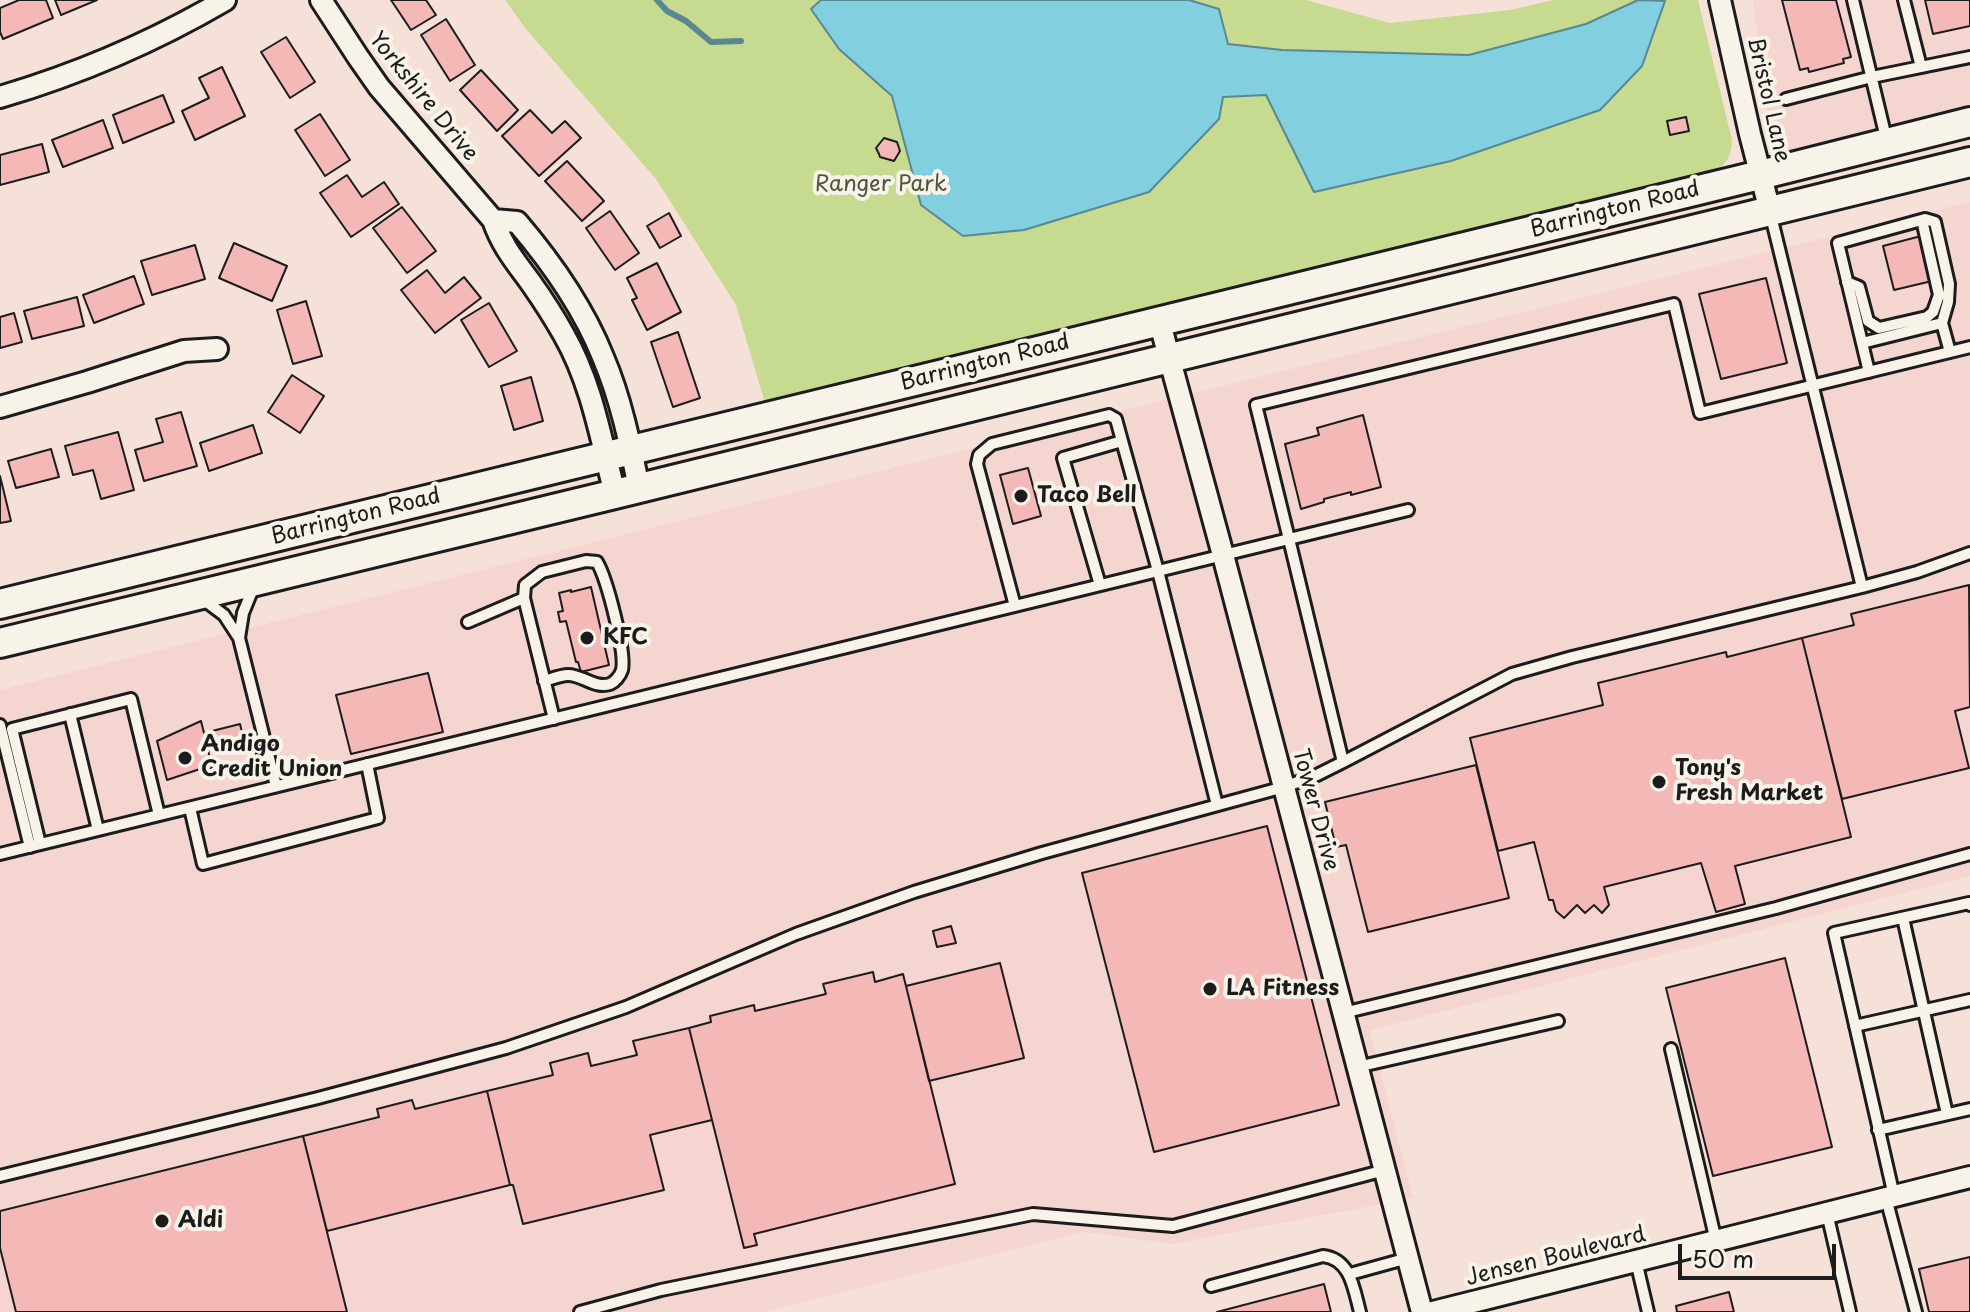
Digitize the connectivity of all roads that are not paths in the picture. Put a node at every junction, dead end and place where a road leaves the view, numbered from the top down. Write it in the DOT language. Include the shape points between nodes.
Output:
graph roads {
  1 [pos="225,0"];
  2 [pos="321,0"];
  3 [pos="1720,0"];
  4 [pos="1853,0"];
  5 [pos="1904,0"];
  6 [pos="1970,57"];
  7 [pos="1921,67"];
  8 [pos="1872,77"];
  9 [pos="0,97"];
  10 [pos="1786,99"];
  11 [pos="1970,122"];
  12 [pos="1887,142"];
  13 [pos="1970,162"];
  14 [pos="1760,175"];
  15 [pos="1770,211"];
  16 [pos="493,220"];
  17 [pos="1922,220"];
  18 [pos="1847,282"];
  19 [pos="1159,320"];
  20 [pos="1942,323"];
  21 [pos="1862,343"];
  22 [pos="1970,347"];
  23 [pos="217,349"];
  24 [pos="1950,352"];
  25 [pos="1169,357"];
  26 [pos="1869,372"];
  27 [pos="1813,385"];
  28 [pos="0,407"];
  29 [pos="1122,441"];
  30 [pos="618,453"];
  31 [pos="627,491"];
  32 [pos="1408,510"];
  33 [pos="1289,539"];
  34 [pos="1970,553"];
  35 [pos="1223,555"];
  36 [pos="1158,571"];
  37 [pos="258,580"];
  38 [pos="1100,585"];
  39 [pos="1862,587"];
  40 [pos="186,597"];
  41 [pos="524,598"];
  42 [pos="0,604"];
  43 [pos="1015,606"];
  44 [pos="468,622"];
  45 [pos="239,638"];
  46 [pos="0,643"];
  47 [pos="544,681"];
  48 [pos="70,714"];
  49 [pos="554,719"];
  50 [pos="0,725"];
  51 [pos="1343,762"];
  52 [pos="367,764"];
  53 [pos="276,786"];
  54 [pos="1284,787"];
  55 [pos="1217,805"];
  56 [pos="190,808"];
  57 [pos="159,815"];
  58 [pos="98,830"];
  59 [pos="35,846"];
  60 [pos="0,854"];
  61 [pos="1970,854"];
  62 [pos="1970,905"];
  63 [pos="1903,918"];
  64 [pos="1970,1000"];
  65 [pos="1924,1011"];
  66 [pos="1343,1013"];
  67 [pos="1558,1021"];
  68 [pos="1855,1026"];
  69 [pos="1671,1049"];
  70 [pos="1357,1067"];
  71 [pos="1970,1109"];
  72 [pos="1947,1114"];
  73 [pos="1878,1130"];
  74 [pos="1385,1170"];
  75 [pos="0,1176"];
  76 [pos="1970,1177"];
  77 [pos="1890,1197"];
  78 [pos="1827,1213"];
  79 [pos="1716,1241"];
  80 [pos="1408,1258"];
  81 [pos="1636,1261"];
  82 [pos="1350,1274"];
  83 [pos="1211,1286"];
  84 [pos="580,1312"];
  85 [pos="1360,1312"];
  86 [pos="1422,1312"];
  87 [pos="1433,1312"];
  88 [pos="1648,1312"];
  89 [pos="1850,1312"];
  90 [pos="1916,1312"];
  1 -- 9 [label="street" via="110,57"];
  2 -- 16 [label="street, Yorkshire Drive" via="379,87"];
  3 -- 14 [label="street, Bristol Lane"];
  4 -- 8 [label="lane"];
  5 -- 7 [label="lane"];
  6 -- 7 [label="lane"];
  7 -- 8 [label="lane"];
  8 -- 10 [label="lane"];
  8 -- 12 [label="lane"];
  11 -- 12 [label="main road, Barrington Road"];
  12 -- 14 [label="main road, Barrington Road"];
  13 -- 15 [label="main road, Barrington Road"];
  14 -- 15 [label="street, Bristol Lane"];
  14 -- 19 [label="main road, Barrington Road"];
  15 -- 25 [label="main road, Barrington Road"];
  15 -- 27 [label="lane"];
  16 -- 30 [label="street, Yorkshire Drive" via="500,241 565,337"];
  16 -- 30 [label="street, Yorkshire Drive" via="517,222 547,257 582,313 615,387"];
  17 -- 18 [label="lane" via="1838,243"];
  17 -- 18 [label="lane" via="1939,295 1927,317 1879,328 1868,321 1859,287"];
  17 -- 20 [label="lane" via="1935,222 1949,284"];
  18 -- 21 [label="lane"];
  19 -- 25 [label="street, Tower Drive"];
  19 -- 30 [label="main road, Barrington Road"];
  20 -- 21 [label="lane"];
  20 -- 24 [label="lane"];
  21 -- 26 [label="lane"];
  22 -- 24 [label="lane"];
  23 -- 28 [label="street" via="184,351"];
  24 -- 26 [label="lane"];
  25 -- 31 [label="main road, Barrington Road"];
  25 -- 35 [label="street, Tower Drive"];
  26 -- 27 [label="lane"];
  27 -- 33 [label="lane" via="1700,413 1674,304 1256,405"];
  27 -- 39 [label="lane"];
  29 -- 36 [label="lane"];
  29 -- 38 [label="lane" via="1063,458"];
  29 -- 43 [label="lane" via="1116,419 1109,415 992,444 979,455 977,464"];
  30 -- 31 [label="street, Yorkshire Drive"];
  30 -- 42 [label="main road, Barrington Road"];
  31 -- 37 [label="main road, Barrington Road"];
  32 -- 33 [label="lane"];
  33 -- 35 [label="lane"];
  33 -- 51 [label="lane"];
  34 -- 39 [label="lane"];
  35 -- 36 [label="lane"];
  35 -- 54 [label="street, Tower Drive"];
  36 -- 38 [label="lane"];
  36 -- 55 [label="lane"];
  37 -- 40 [label="main road, Barrington Road"];
  37 -- 45 [label="lane"];
  38 -- 43 [label="lane"];
  39 -- 51 [label="lane" via="1512,674"];
  40 -- 45 [label="lane" via="206,601 224,615"];
  40 -- 46 [label="main road, Barrington Road"];
  41 -- 44 [label="lane"];
  41 -- 47 [label="lane"];
  41 -- 47 [label="lane" via="525,585 542,572 597,562 620,640 622,669 608,684 569,674"];
  43 -- 49 [label="lane"];
  45 -- 53 [label="lane"];
  47 -- 49 [label="lane"];
  48 -- 57 [label="lane" via="131,699"];
  48 -- 58 [label="lane"];
  48 -- 59 [label="lane" via="12,729"];
  49 -- 52 [label="lane"];
  50 -- 59 [label="lane"];
  51 -- 54 [label="lane"];
  52 -- 53 [label="lane"];
  52 -- 56 [label="lane" via="378,818 203,864"];
  53 -- 56 [label="lane"];
  54 -- 55 [label="lane"];
  54 -- 66 [label="street, Tower Drive"];
  55 -- 75 [label="lane" via="914,892 796,934 626,1007 506,1048"];
  56 -- 57 [label="lane"];
  57 -- 58 [label="lane"];
  58 -- 59 [label="lane"];
  59 -- 60 [label="lane"];
  61 -- 66 [label="lane" via="1776,908"];
  62 -- 63 [label="lane"];
  63 -- 65 [label="lane"];
  63 -- 68 [label="lane" via="1834,933"];
  64 -- 65 [label="lane"];
  65 -- 68 [label="lane"];
  65 -- 72 [label="lane"];
  66 -- 70 [label="street, Tower Drive"];
  67 -- 70 [label="lane"];
  68 -- 73 [label="lane"];
  69 -- 79 [label="lane"];
  70 -- 74 [label="street, Tower Drive"];
  71 -- 72 [label="lane"];
  72 -- 73 [label="lane"];
  73 -- 77 [label="lane"];
  74 -- 80 [label="street, Tower Drive"];
  74 -- 84 [label="lane" via="1173,1226 1033,1214 661,1290"];
  76 -- 77 [label="street, Jensen Boulevard"];
  77 -- 78 [label="street, Jensen Boulevard"];
  77 -- 90 [label="lane"];
  78 -- 79 [label="street, Jensen Boulevard"];
  78 -- 89 [label="lane"];
  79 -- 81 [label="street, Jensen Boulevard"];
  80 -- 82 [label="lane"];
  80 -- 86 [label="street, Tower Drive"];
  81 -- 87 [label="street, Jensen Boulevard"];
  81 -- 88 [label="lane"];
  82 -- 83 [label="lane" via="1336,1259 1323,1256"];
  82 -- 85 [label="lane"];
}
